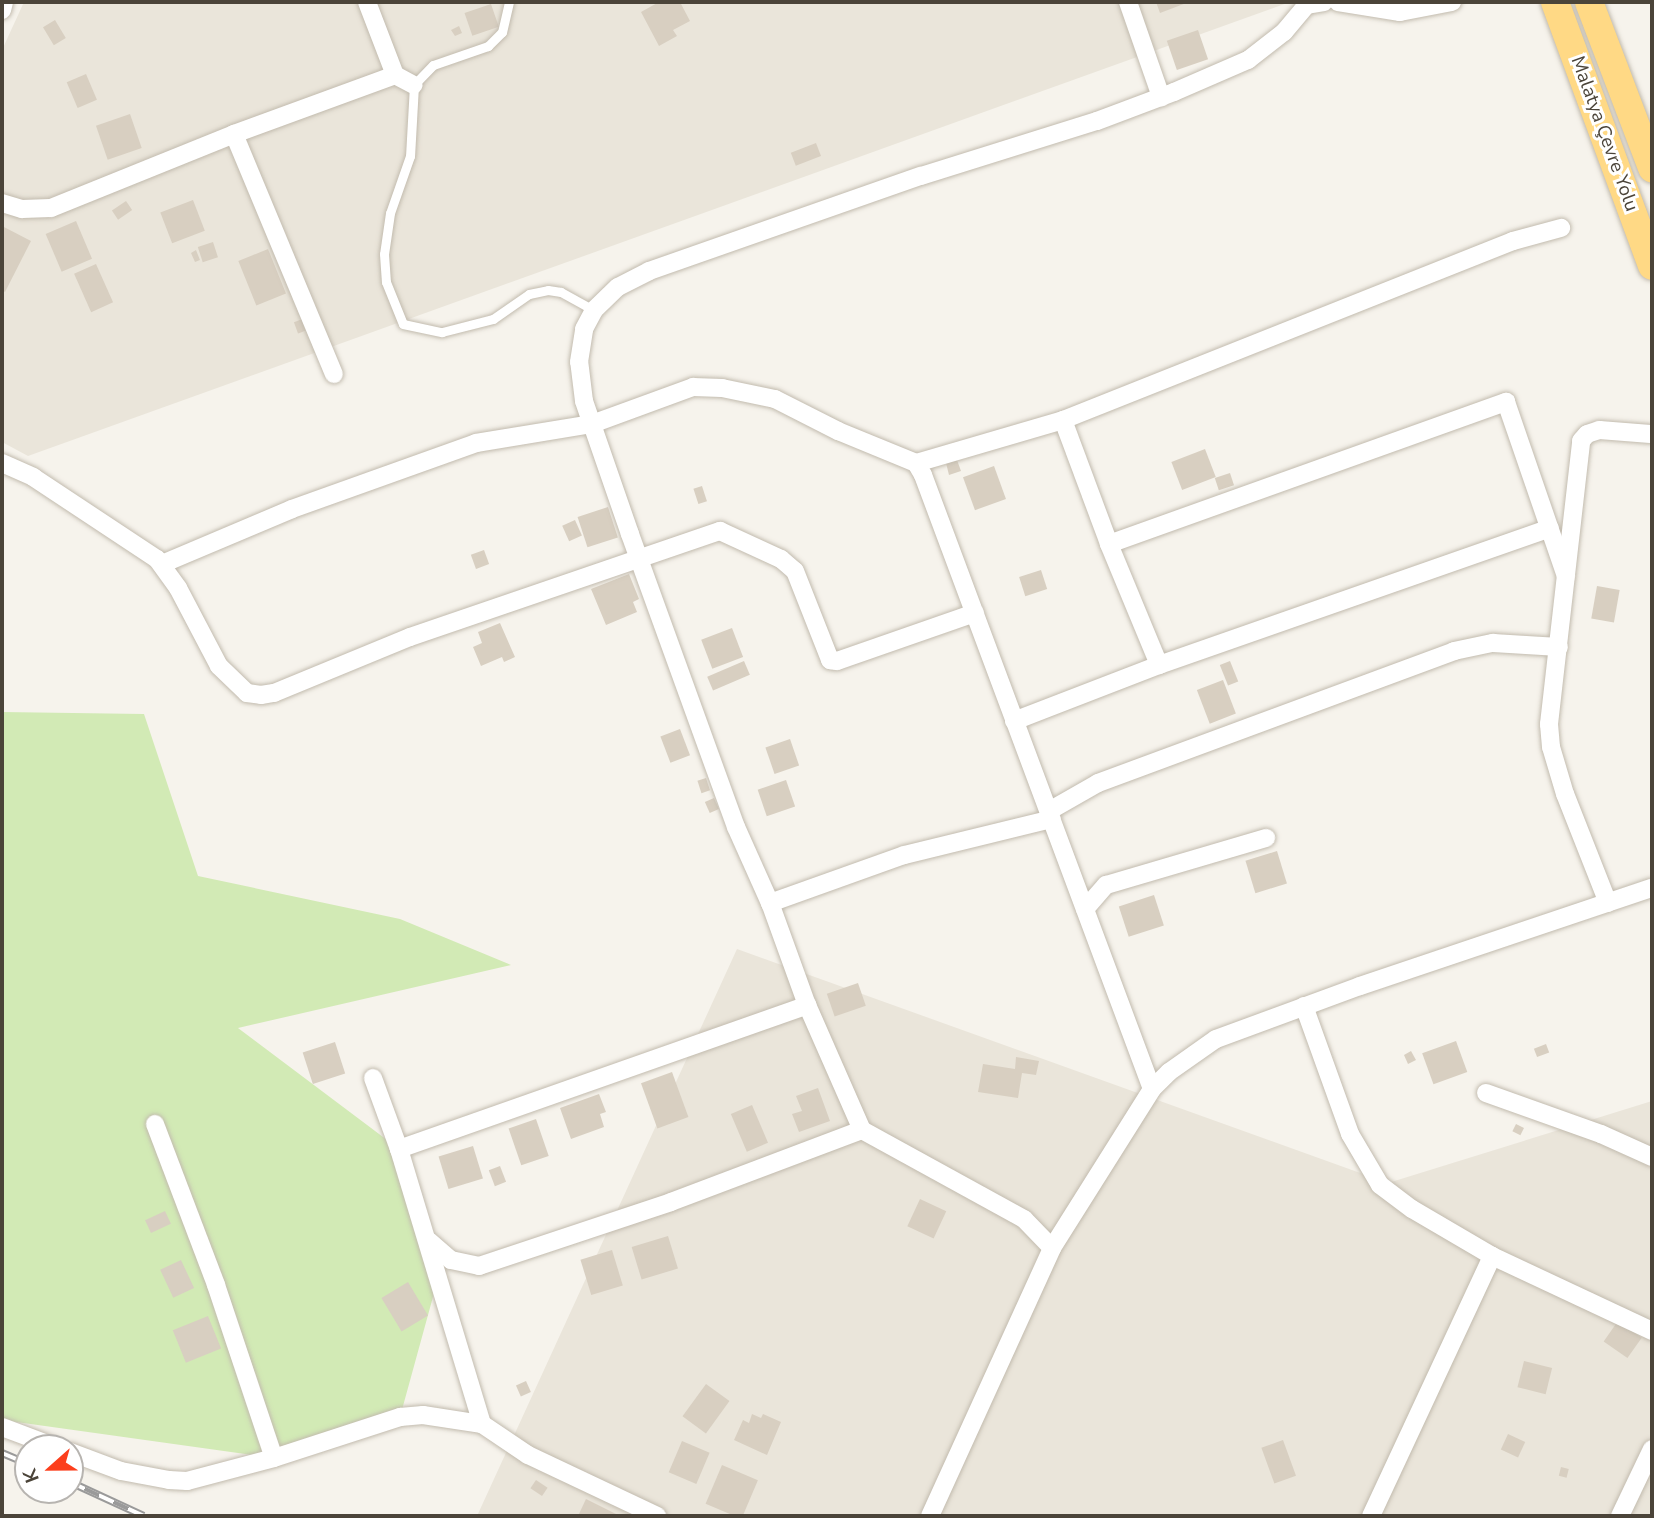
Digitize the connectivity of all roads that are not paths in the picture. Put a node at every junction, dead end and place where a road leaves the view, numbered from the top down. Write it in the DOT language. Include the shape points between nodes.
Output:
graph roads {
  1 [pos="4,2"];
  2 [pos="367,2"];
  3 [pos="509,2"];
  4 [pos="1128,2"];
  5 [pos="1325,2"];
  6 [pos="1338,2"];
  7 [pos="1452,2"];
  8 [pos="1555,2"];
  9 [pos="1589,2"];
  10 [pos="2,10"];
  11 [pos="395,75"];
  12 [pos="414,85"];
  13 [pos="1161,97"];
  14 [pos="234,134"];
  15 [pos="1652,168"];
  16 [pos="2,203"];
  17 [pos="1561,228"];
  18 [pos="1652,266"];
  19 [pos="594,310"];
  20 [pos="334,374"];
  21 [pos="1063,420"];
  22 [pos="592,425"];
  23 [pos="1651,434"];
  24 [pos="2,463"];
  25 [pos="916,463"];
  26 [pos="1550,528"];
  27 [pos="1109,544"];
  28 [pos="639,561"];
  29 [pos="162,564"];
  30 [pos="1566,576"];
  31 [pos="975,613"];
  32 [pos="1559,647"];
  33 [pos="1159,665"];
  34 [pos="1014,721"];
  35 [pos="1050,815"];
  36 [pos="1266,838"];
  37 [pos="1652,888"];
  38 [pos="770,903"];
  39 [pos="1608,903"];
  40 [pos="1085,909"];
  41 [pos="807,1005"];
  42 [pos="1304,1006"];
  43 [pos="373,1078"];
  44 [pos="1152,1089"];
  45 [pos="1486,1093"];
  46 [pos="155,1124"];
  47 [pos="862,1130"];
  48 [pos="399,1149"];
  49 [pos="1652,1157"];
  50 [pos="429,1241"];
  51 [pos="1052,1248"];
  52 [pos="1493,1256"];
  53 [pos="1652,1331"];
  54 [pos="482,1423"];
  55 [pos="2,1427"];
  56 [pos="21,1434"];
  57 [pos="1652,1449"];
  58 [pos="84,1457"];
  59 [pos="274,1458"];
  60 [pos="657,1516"];
  61 [pos="930,1516"];
  62 [pos="1371,1516"];
  63 [pos="1620,1516"];
  1 -- 10 [label="street"];
  2 -- 11 [label="street"];
  3 -- 12 [label="lane" via="502,32 488,46 433,65"];
  4 -- 13 [label="street"];
  5 -- 13 [label="street" via="1307,5 1284,32 1248,60"];
  6 -- 7 [label="street" via="1400,12"];
  8 -- 18 [label="highway, Malatya Çevre Yolu"];
  9 -- 15 [label="highway, Malatya Çevre Yolu"];
  11 -- 12 [label="street"];
  11 -- 14 [label="street"];
  12 -- 19 [label="lane" via="410,156 390,213 384,254 386,282 403,324 442,332 467,327 493,319 529,294 548,290"];
  13 -- 19 [label="street" via="649,271 618,287"];
  14 -- 16 [label="street" via="51,208 22,209"];
  14 -- 20 [label="street"];
  17 -- 21 [label="street" via="1513,241"];
  19 -- 22 [label="street" via="584,328 579,362 583,401"];
  21 -- 25 [label="street"];
  21 -- 27 [label="street"];
  22 -- 25 [label="street" via="673,392 722,388 775,399"];
  22 -- 28 [label="street"];
  22 -- 29 [label="street" via="477,443 292,509"];
  23 -- 30 [label="street" via="1599,430 1581,441"];
  24 -- 29 [label="street" via="89,512"];
  25 -- 31 [label="street"];
  26 -- 27 [label="street" via="1506,402"];
  26 -- 30 [label="street"];
  26 -- 33 [label="street"];
  27 -- 33 [label="street"];
  28 -- 29 [label="street" via="410,637 261,695 247,693 219,666"];
  28 -- 31 [label="street" via="720,531 781,559 801,582 830,660"];
  28 -- 38 [label="street" via="736,827"];
  30 -- 32 [label="street"];
  31 -- 34 [label="street"];
  32 -- 35 [label="street" via="1493,643 1454,651 1098,783"];
  32 -- 39 [label="street" via="1549,724 1551,747"];
  33 -- 34 [label="street"];
  34 -- 35 [label="street"];
  35 -- 38 [label="street" via="904,855"];
  35 -- 40 [label="street"];
  36 -- 40 [label="street" via="1106,885"];
  37 -- 39 [label="street"];
  38 -- 41 [label="street"];
  39 -- 42 [label="street"];
  40 -- 44 [label="street"];
  41 -- 47 [label="street"];
  41 -- 48 [label="street"];
  42 -- 44 [label="street" via="1216,1040"];
  42 -- 52 [label="street" via="1350,1134 1380,1185"];
  43 -- 48 [label="street"];
  44 -- 51 [label="street"];
  45 -- 49 [label="street" via="1601,1133"];
  46 -- 59 [label="street"];
  47 -- 50 [label="street" via="671,1202 479,1266 451,1260"];
  47 -- 51 [label="street" via="1024,1219"];
  48 -- 50 [label="street"];
  50 -- 54 [label="street"];
  51 -- 61 [label="street"];
  52 -- 53 [label="street"];
  52 -- 62 [label="street"];
  54 -- 59 [label="street" via="424,1415 400,1417"];
  54 -- 60 [label="street" via="528,1455"];
  55 -- 56 [label="street"];
  57 -- 63 [label="street"];
  58 -- 59 [label="street" via="121,1471 169,1480 187,1480"];
}
